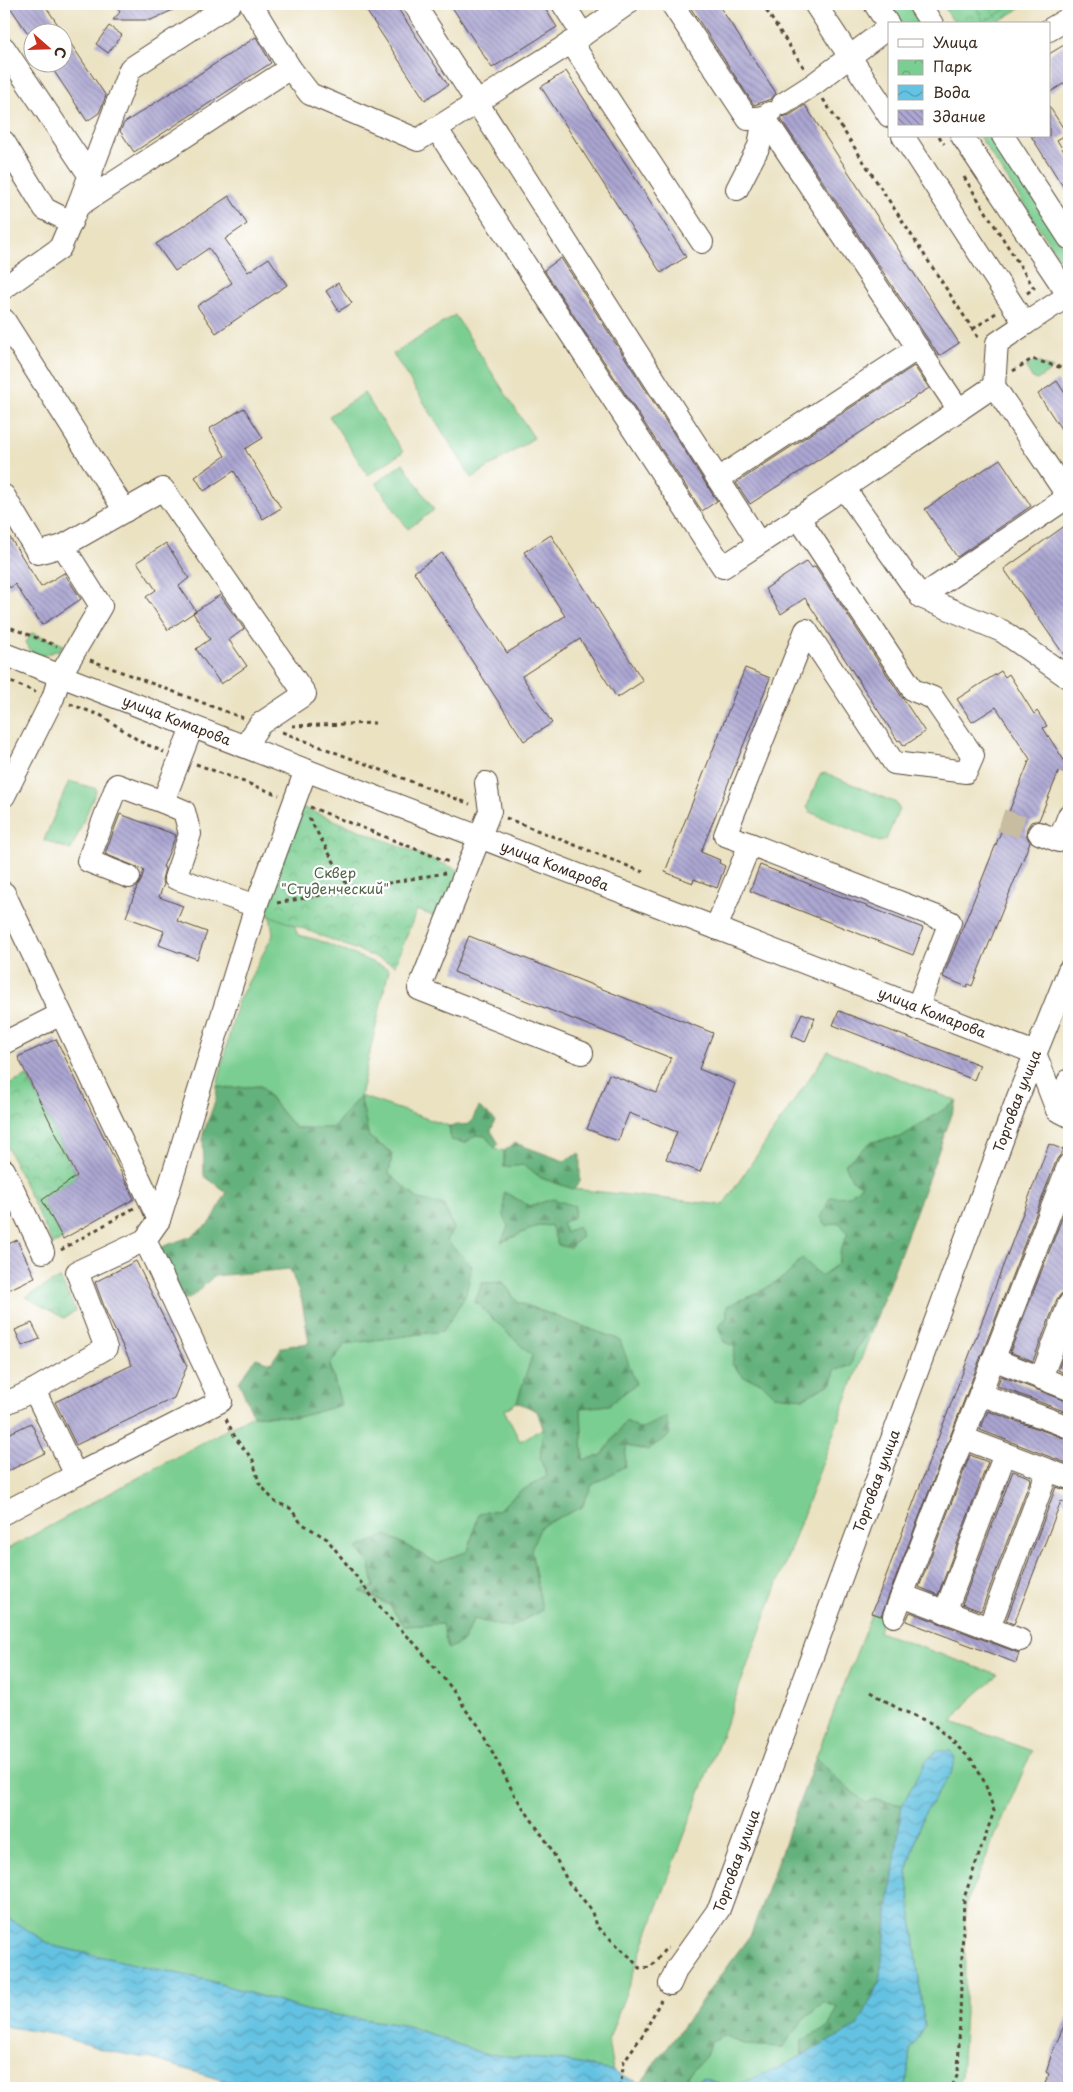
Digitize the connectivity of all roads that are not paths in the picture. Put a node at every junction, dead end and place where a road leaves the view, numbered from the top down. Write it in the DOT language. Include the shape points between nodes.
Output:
graph roads {
  1 [pos="230,4"];
  2 [pos="251,4"];
  3 [pos="414,4"];
  4 [pos="563,4"];
  5 [pos="627,4"];
  6 [pos="672,4"];
  7 [pos="815,4"];
  8 [pos="875,4"];
  9 [pos="919,4"];
  10 [pos="1069,18"];
  11 [pos="931,22"];
  12 [pos="888,24"];
  13 [pos="888,27"];
  14 [pos="1050,29"];
  15 [pos="577,39"];
  16 [pos="4,48"];
  17 [pos="851,57"];
  18 [pos="290,68"];
  19 [pos="478,102"];
  20 [pos="774,110"];
  21 [pos="888,114"];
  22 [pos="436,128"];
  23 [pos="904,138"];
  24 [pos="963,138"];
  25 [pos="1004,138"];
  26 [pos="4,142"];
  27 [pos="90,176"];
  28 [pos="737,189"];
  29 [pos="75,214"];
  30 [pos="1069,238"];
  31 [pos="702,242"];
  32 [pos="4,288"];
  33 [pos="1069,295"];
  34 [pos="4,320"];
  35 [pos="1025,324"];
  36 [pos="918,348"];
  37 [pos="995,375"];
  38 [pos="959,410"];
  39 [pos="718,479"];
  40 [pos="844,488"];
  41 [pos="4,496"];
  42 [pos="1069,497"];
  43 [pos="124,511"];
  44 [pos="798,517"];
  45 [pos="759,543"];
  46 [pos="63,546"];
  47 [pos="921,597"];
  48 [pos="4,654"];
  49 [pos="60,676"];
  50 [pos="1069,678"];
  51 [pos="192,727"];
  52 [pos="245,746"];
  53 [pos="306,770"];
  54 [pos="486,783"];
  55 [pos="4,796"];
  56 [pos="163,802"];
  57 [pos="1069,815"];
  58 [pos="1039,833"];
  59 [pos="479,837"];
  60 [pos="750,844"];
  61 [pos="129,877"];
  62 [pos="4,893"];
  63 [pos="256,906"];
  64 [pos="716,928"];
  65 [pos="1069,970"];
  66 [pos="917,1008"];
  67 [pos="61,1014"];
  68 [pos="4,1043"];
  69 [pos="582,1053"];
  70 [pos="1035,1053"];
  71 [pos="1069,1080"];
  72 [pos="1063,1113"];
  73 [pos="4,1170"];
  74 [pos="1067,1174"];
  75 [pos="159,1220"];
  76 [pos="145,1240"];
  77 [pos="49,1252"];
  78 [pos="1069,1304"];
  79 [pos="993,1360"];
  80 [pos="1041,1378"];
  81 [pos="1069,1389"];
  82 [pos="34,1390"];
  83 [pos="980,1394"];
  84 [pos="4,1404"];
  85 [pos="1069,1427"];
  86 [pos="962,1438"];
  87 [pos="1005,1454"];
  88 [pos="1048,1470"];
  89 [pos="76,1475"];
  90 [pos="1069,1478"];
  91 [pos="4,1513"];
  92 [pos="902,1595"];
  93 [pos="945,1612"];
  94 [pos="894,1616"];
  95 [pos="989,1628"];
  96 [pos="1020,1640"];
  97 [pos="673,1976"];
  1 -- 27 [label="street" via="130,69"];
  2 -- 18 [label="street"];
  3 -- 19 [label="street"];
  4 -- 15 [label="street"];
  5 -- 15 [label="street"];
  6 -- 20 [label="street" via="748,119"];
  7 -- 17 [label="street"];
  8 -- 12 [label="street"];
  9 -- 11 [label="street"];
  10 -- 14 [label="street"];
  13 -- 17 [label="street"];
  15 -- 19 [label="street"];
  15 -- 31 [label="street"];
  16 -- 27 [label="street"];
  17 -- 20 [label="street"];
  17 -- 21 [label="street"];
  18 -- 22 [label="street" via="310,94 418,140"];
  18 -- 29 [label="street"];
  19 -- 22 [label="street"];
  19 -- 39 [label="street"];
  20 -- 28 [label="street"];
  20 -- 36 [label="street"];
  22 -- 45 [label="street" via="723,567"];
  23 -- 35 [label="street"];
  24 -- 33 [label="street"];
  25 -- 30 [label="street"];
  26 -- 29 [label="street" via="45,208"];
  27 -- 29 [label="street"];
  29 -- 32 [label="street" via="60,248"];
  33 -- 35 [label="street"];
  34 -- 43 [label="street"];
  35 -- 37 [label="street" via="997,343"];
  36 -- 38 [label="street"];
  36 -- 39 [label="street"];
  37 -- 38 [label="street"];
  37 -- 42 [label="street"];
  38 -- 40 [label="street"];
  39 -- 45 [label="street"];
  40 -- 44 [label="street"];
  40 -- 47 [label="street"];
  41 -- 46 [label="street" via="38,553"];
  42 -- 47 [label="street"];
  43 -- 46 [label="street"];
  43 -- 52 [label="street" via="163,489 305,694 260,724"];
  44 -- 45 [label="street"];
  44 -- 60 [label="street" via="913,690 933,698 973,756 966,772 894,763 806,630 725,835"];
  46 -- 49 [label="street" via="100,606"];
  47 -- 50 [label="street" via="1002,631"];
  48 -- 49 [label="street, улица Комарова"];
  49 -- 51 [label="street, улица Комарова"];
  49 -- 55 [label="street" via="53,698"];
  51 -- 52 [label="street, улица Комарова"];
  51 -- 56 [label="street"];
  52 -- 53 [label="street, улица Комарова"];
  53 -- 59 [label="street, улица Комарова"];
  53 -- 63 [label="street" via="297,802"];
  54 -- 59 [label="street" via="490,811"];
  56 -- 61 [label="street" via="117,785 88,861"];
  56 -- 63 [label="street" via="184,811 190,834 175,878"];
  57 -- 58 [label="street" via="1059,841"];
  59 -- 64 [label="street, улица Комарова"];
  59 -- 69 [label="street" via="419,989"];
  60 -- 64 [label="street"];
  60 -- 66 [label="street" via="950,922"];
  62 -- 67 [label="street"];
  63 -- 75 [label="street"];
  64 -- 66 [label="street, улица Комарова"];
  65 -- 70 [label="street, Торговая улица"];
  66 -- 70 [label="street, улица Комарова"];
  67 -- 68 [label="street"];
  67 -- 75 [label="street"];
  70 -- 72 [label="street"];
  70 -- 97 [label="street, Торговая улица" via="719,1910"];
  71 -- 72 [label="street"];
  73 -- 77 [label="street"];
  74 -- 79 [label="street"];
  75 -- 76 [label="street"];
  76 -- 82 [label="street" via="77,1272 106,1348"];
  76 -- 89 [label="street" via="221,1401"];
  78 -- 80 [label="street"];
  79 -- 80 [label="street"];
  79 -- 83 [label="street"];
  80 -- 81 [label="street"];
  82 -- 84 [label="street"];
  82 -- 89 [label="street"];
  83 -- 85 [label="street"];
  83 -- 86 [label="street"];
  86 -- 87 [label="street"];
  86 -- 92 [label="street"];
  87 -- 88 [label="street"];
  87 -- 93 [label="street"];
  88 -- 90 [label="street"];
  88 -- 95 [label="street"];
  89 -- 91 [label="street"];
  92 -- 93 [label="street"];
  92 -- 94 [label="street"];
  93 -- 95 [label="street"];
  95 -- 96 [label="street"];
}
